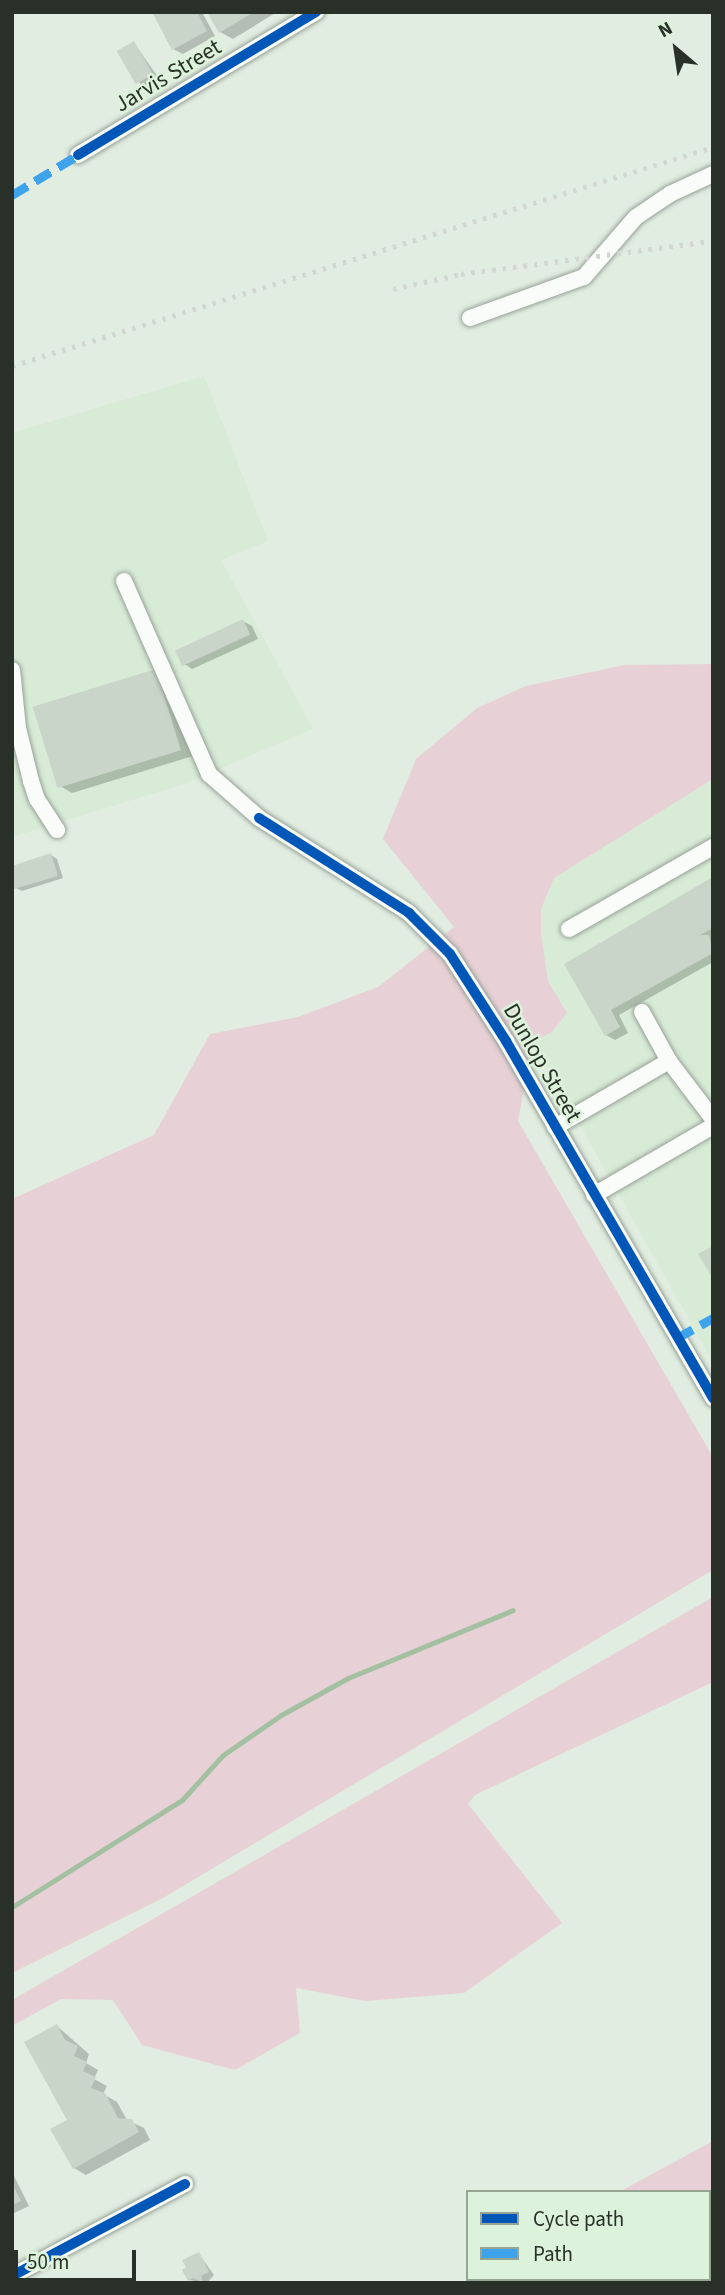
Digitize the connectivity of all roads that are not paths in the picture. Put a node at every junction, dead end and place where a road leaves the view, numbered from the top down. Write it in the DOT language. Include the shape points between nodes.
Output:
graph roads {
  1 [pos="312,13"];
  2 [pos="78,155"];
  3 [pos="713,174"];
  4 [pos="470,318"];
  5 [pos="124,581"];
  6 [pos="12,670"];
  7 [pos="57,831"];
  8 [pos="713,847"];
  9 [pos="569,929"];
  10 [pos="642,1012"];
  11 [pos="670,1061"];
  12 [pos="713,1119"];
  13 [pos="713,1126"];
  14 [pos="555,1127"];
  15 [pos="594,1195"];
  16 [pos="713,1398"];
  17 [pos="185,2184"];
  18 [pos="12,2276"];
  1 -- 2 [label="street, Jarvis Street"];
  3 -- 4 [label="street" via="670,194 636,217 584,277"];
  5 -- 14 [label="street, Dunlop Street" via="209,774 259,818 410,913 435,936 473,988"];
  6 -- 7 [label="street" via="18,727 31,780"];
  8 -- 9 [label="street"];
  10 -- 11 [label="street"];
  11 -- 12 [label="street"];
  11 -- 14 [label="street"];
  13 -- 15 [label="street"];
  14 -- 15 [label="street, Dunlop Street"];
  15 -- 16 [label="street, Dunlop Street"];
  17 -- 18 [label="street"];
}
